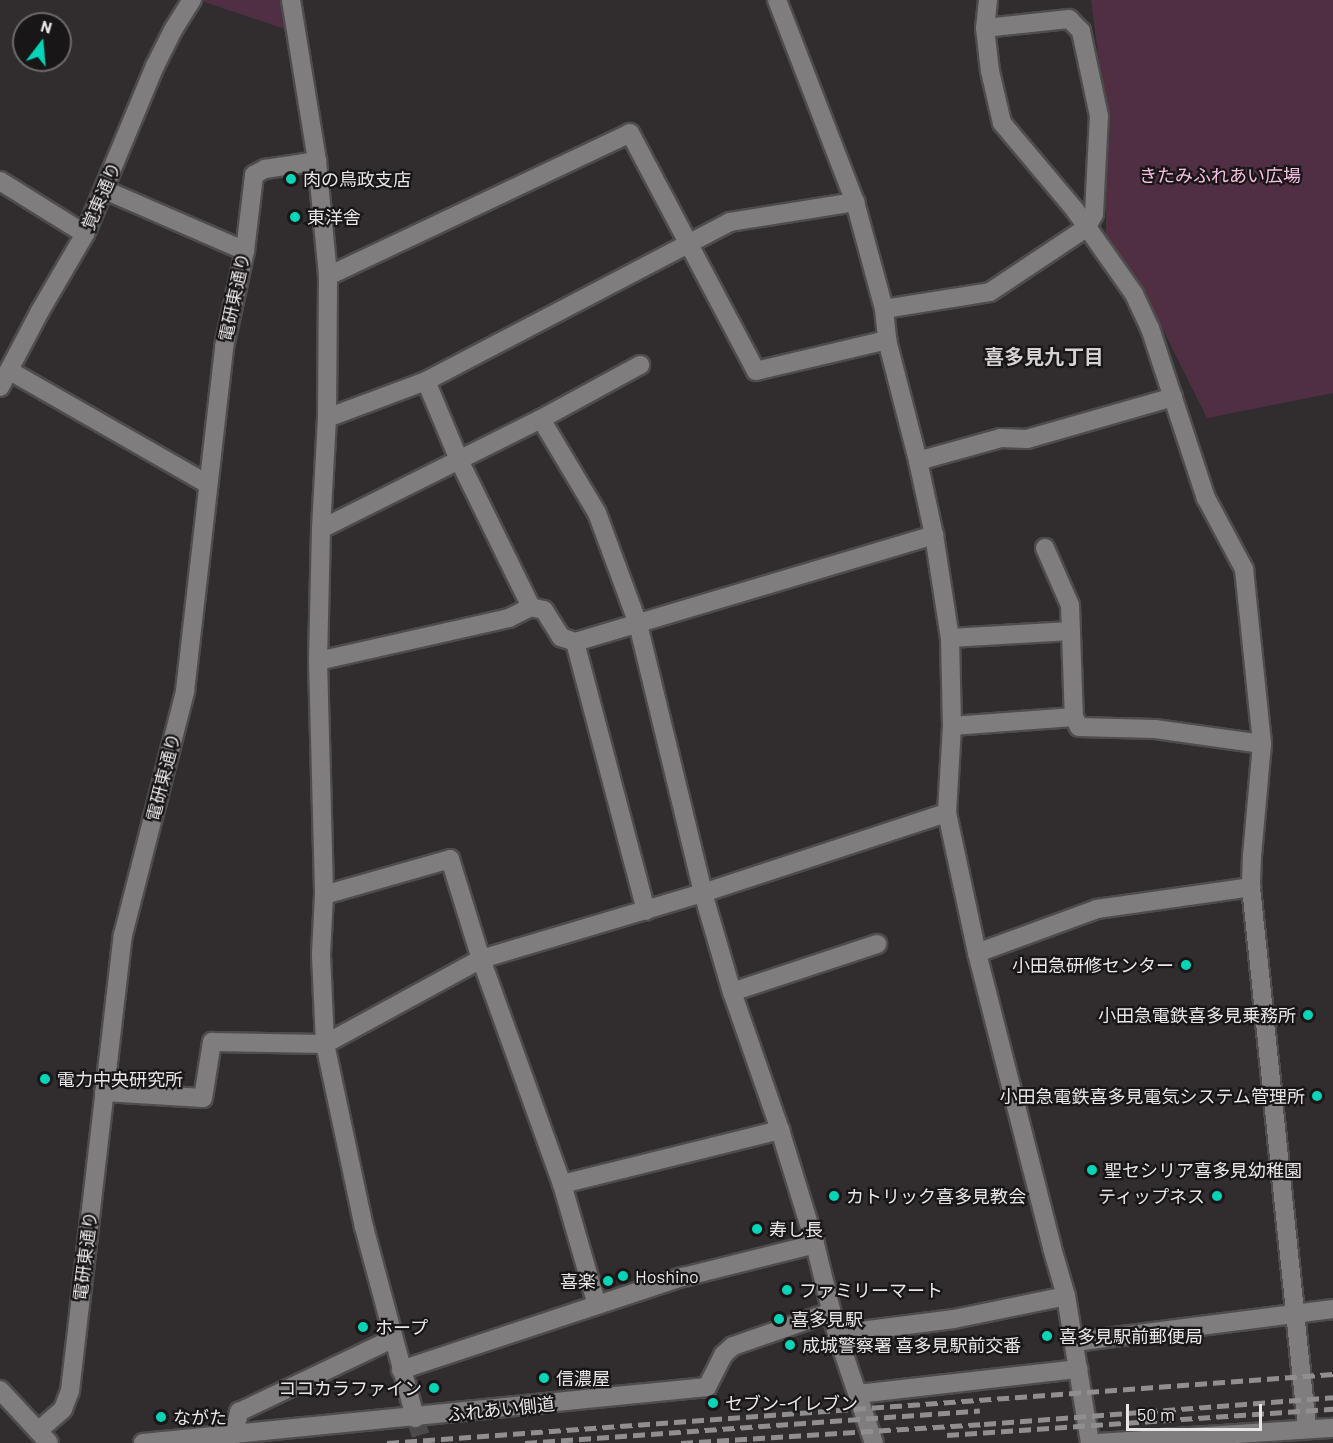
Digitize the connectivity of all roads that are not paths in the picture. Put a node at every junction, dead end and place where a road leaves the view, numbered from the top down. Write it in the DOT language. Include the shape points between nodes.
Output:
graph roads {
  1 [pos="192,0"];
  2 [pos="291,0"];
  3 [pos="777,0"];
  4 [pos="988,0"];
  5 [pos="985,28"];
  6 [pos="317,161"];
  7 [pos="0,181"];
  8 [pos="105,190"];
  9 [pos="855,202"];
  10 [pos="1086,228"];
  11 [pos="85,234"];
  12 [pos="690,244"];
  13 [pos="245,251"];
  14 [pos="328,276"];
  15 [pos="884,309"];
  16 [pos="888,340"];
  17 [pos="640,365"];
  18 [pos="5,379"];
  19 [pos="426,381"];
  20 [pos="1173,397"];
  21 [pos="327,418"];
  22 [pos="541,419"];
  23 [pos="459,460"];
  24 [pos="918,461"];
  25 [pos="207,484"];
  26 [pos="321,529"];
  27 [pos="934,535"];
  28 [pos="1045,548"];
  29 [pos="531,607"];
  30 [pos="638,624"];
  31 [pos="1071,631"];
  32 [pos="950,638"];
  33 [pos="575,642"];
  34 [pos="318,661"];
  35 [pos="1074,717"];
  36 [pos="952,726"];
  37 [pos="1262,744"];
  38 [pos="947,813"];
  39 [pos="1251,887"];
  40 [pos="703,893"];
  41 [pos="324,895"];
  42 [pos="646,910"];
  43 [pos="877,944"];
  44 [pos="977,953"];
  45 [pos="481,959"];
  46 [pos="732,992"];
  47 [pos="326,1044"];
  48 [pos="104,1092"];
  49 [pos="780,1130"];
  50 [pos="562,1184"];
  51 [pos="815,1244"];
  52 [pos="1066,1296"];
  53 [pos="597,1305"];
  54 [pos="1333,1309"];
  55 [pos="831,1312"];
  56 [pos="1295,1314"];
  57 [pos="837,1334"];
  58 [pos="392,1340"];
  59 [pos="1075,1342"];
  60 [pos="1079,1369"];
  61 [pos="401,1370"];
  62 [pos="0,1390"];
  63 [pos="858,1394"];
  64 [pos="415,1418"];
  65 [pos="1306,1428"];
  66 [pos="1333,1428"];
  67 [pos="234,1435"];
  68 [pos="44,1437"];
  69 [pos="143,1443"];
  70 [pos="874,1443"];
  71 [pos="1090,1443"];
  72 [pos="1099,1443"];
  1 -- 8 [label="street, 覚東通り" via="155,66"];
  2 -- 6 [label="street"];
  3 -- 9 [label="street"];
  4 -- 5 [label="street"];
  5 -- 10 [label="street" via="1002,123"];
  5 -- 10 [label="street" via="1069,19 1081,31 1099,116 1094,214"];
  6 -- 13 [label="street, 電研東通り" via="265,169 254,176"];
  6 -- 14 [label="street"];
  7 -- 11 [label="street"];
  8 -- 11 [label="street, 覚東通り"];
  8 -- 13 [label="street"];
  9 -- 12 [label="street" via="730,222"];
  9 -- 15 [label="street"];
  10 -- 15 [label="street" via="990,292"];
  10 -- 20 [label="street" via="1134,294"];
  11 -- 18 [label="street, 覚東通り"];
  12 -- 14 [label="street" via="630,133"];
  12 -- 16 [label="street" via="756,371"];
  12 -- 19 [label="street"];
  13 -- 25 [label="street, 電研東通り" via="224,347"];
  14 -- 21 [label="street"];
  15 -- 16 [label="street"];
  16 -- 24 [label="street"];
  17 -- 22 [label="street"];
  18 -- 25 [label="street"];
  19 -- 21 [label="street"];
  19 -- 23 [label="street"];
  20 -- 24 [label="street" via="1027,439 1000,438"];
  20 -- 37 [label="street" via="1206,498 1244,569"];
  21 -- 26 [label="street"];
  22 -- 23 [label="street"];
  22 -- 30 [label="street" via="597,513"];
  23 -- 26 [label="street"];
  23 -- 29 [label="street"];
  24 -- 27 [label="street"];
  25 -- 48 [label="street, 電研東通り" via="185,690 123,934"];
  26 -- 34 [label="street"];
  27 -- 30 [label="street"];
  27 -- 32 [label="street"];
  28 -- 31 [label="street" via="1070,605"];
  29 -- 33 [label="street" via="544,610 561,637"];
  29 -- 34 [label="street" via="509,618"];
  30 -- 33 [label="street"];
  30 -- 40 [label="street"];
  31 -- 32 [label="street"];
  31 -- 35 [label="street"];
  32 -- 36 [label="street"];
  33 -- 42 [label="street"];
  34 -- 41 [label="street"];
  35 -- 36 [label="street"];
  35 -- 37 [label="street" via="1079,727 1155,729"];
  36 -- 38 [label="street"];
  37 -- 39 [label="street"];
  38 -- 40 [label="street"];
  38 -- 44 [label="street"];
  39 -- 44 [label="street" via="1097,909"];
  39 -- 56 [label="street"];
  40 -- 42 [label="street"];
  40 -- 46 [label="street"];
  41 -- 45 [label="street" via="450,858"];
  41 -- 47 [label="street" via="321,955"];
  42 -- 45 [label="street"];
  43 -- 46 [label="street"];
  44 -- 52 [label="street"];
  45 -- 47 [label="street"];
  45 -- 50 [label="street"];
  46 -- 49 [label="street"];
  47 -- 48 [label="street" via="212,1042 203,1098"];
  47 -- 58 [label="street"];
  48 -- 68 [label="street, 電研東通り" via="68,1401"];
  49 -- 50 [label="street"];
  49 -- 51 [label="street"];
  50 -- 53 [label="street"];
  51 -- 53 [label="street"];
  51 -- 55 [label="street"];
  52 -- 57 [label="street" via="954,1319"];
  52 -- 59 [label="street"];
  53 -- 61 [label="street"];
  54 -- 56 [label="street"];
  55 -- 57 [label="street"];
  55 -- 64 [label="street, ふれあい側道" via="733,1346 723,1355 707,1387"];
  56 -- 59 [label="street"];
  56 -- 65 [label="street"];
  57 -- 63 [label="street"];
  58 -- 61 [label="street"];
  58 -- 67 [label="street" via="239,1412"];
  59 -- 60 [label="street"];
  60 -- 63 [label="street"];
  60 -- 71 [label="street"];
  61 -- 64 [label="street"];
  62 -- 68 [label="street"];
  63 -- 70 [label="street"];
  64 -- 67 [label="street, ふれあい側道"];
  65 -- 66 [label="street"];
  65 -- 72 [label="street"];
  67 -- 69 [label="street, ふれあい側道"];
}
